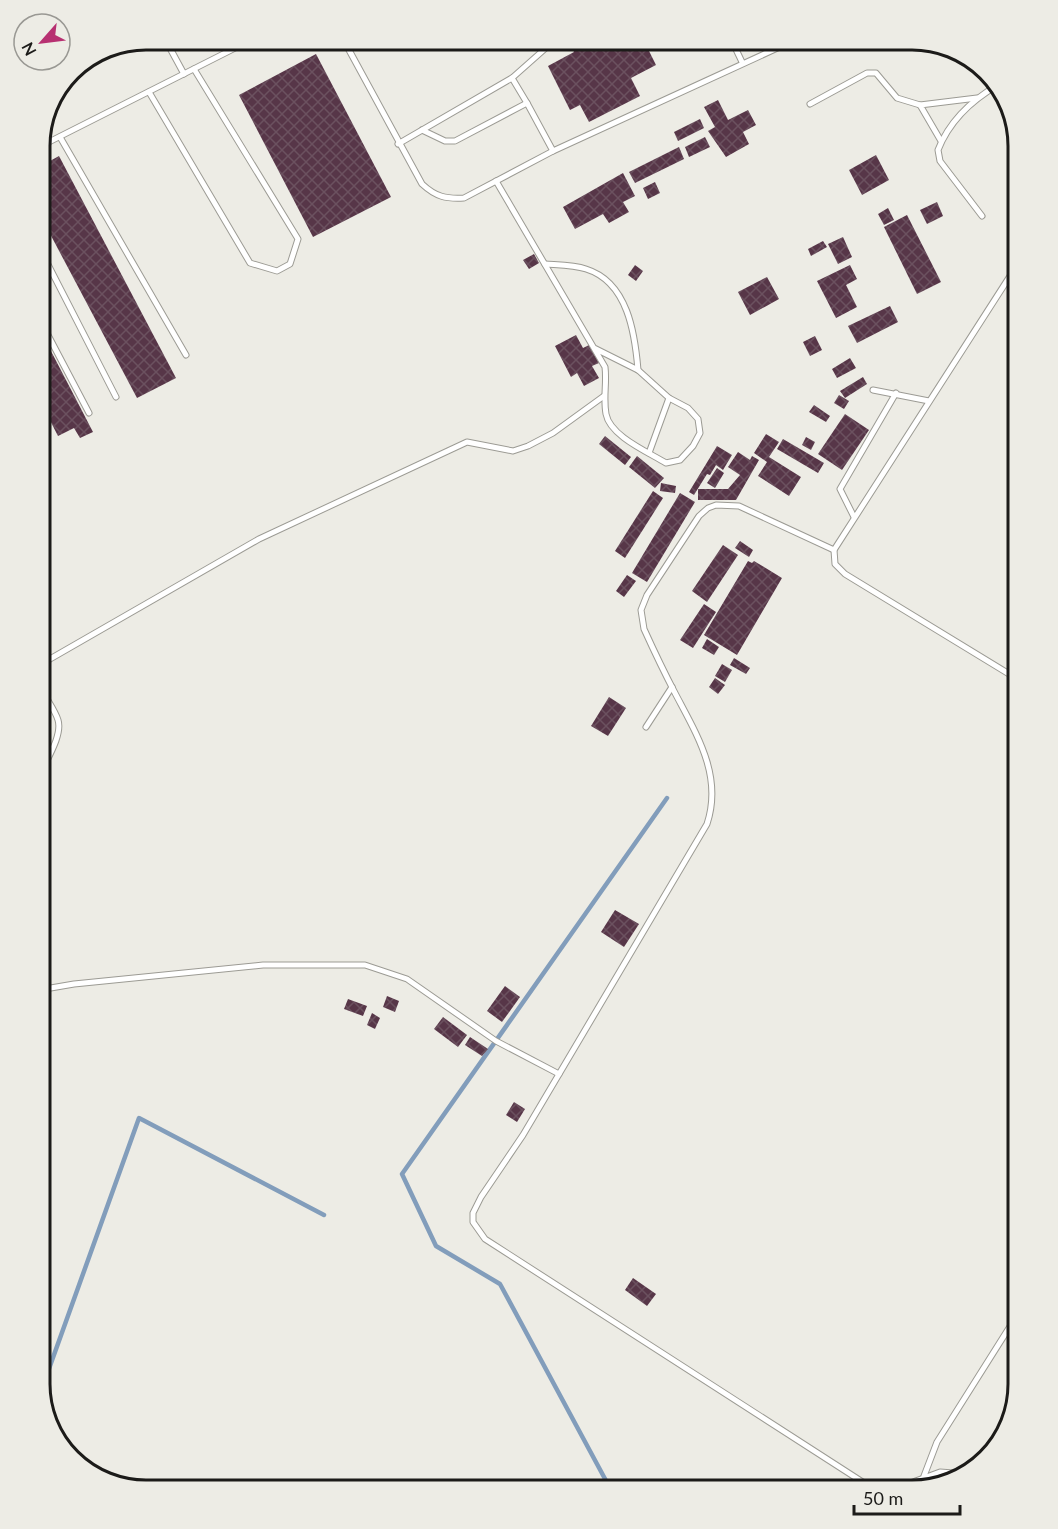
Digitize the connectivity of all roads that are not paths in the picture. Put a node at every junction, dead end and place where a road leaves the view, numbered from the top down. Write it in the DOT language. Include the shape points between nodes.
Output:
graph roads {
  1 [pos="171,50"];
  2 [pos="231,50"];
  3 [pos="348,50"];
  4 [pos="544,50"];
  5 [pos="736,50"];
  6 [pos="775,50"];
  7 [pos="742,62"];
  8 [pos="194,69"];
  9 [pos="184,74"];
  10 [pos="512,78"];
  11 [pos="991,89"];
  12 [pos="149,92"];
  13 [pos="977,98"];
  14 [pos="527,103"];
  15 [pos="810,104"];
  16 [pos="920,105"];
  17 [pos="422,130"];
  18 [pos="60,137"];
  19 [pos="941,141"];
  20 [pos="50,142"];
  21 [pos="398,144"];
  22 [pos="553,151"];
  23 [pos="496,181"];
  24 [pos="982,216"];
  25 [pos="544,264"];
  26 [pos="50,268"];
  27 [pos="1009,277"];
  28 [pos="50,339"];
  29 [pos="594,348"];
  30 [pos="186,355"];
  31 [pos="638,370"];
  32 [pos="873,390"];
  33 [pos="896,393"];
  34 [pos="604,396"];
  35 [pos="116,397"];
  36 [pos="669,398"];
  37 [pos="929,400"];
  38 [pos="89,413"];
  39 [pos="649,453"];
  40 [pos="854,517"];
  41 [pos="834,550"];
  42 [pos="50,659"];
  43 [pos="1009,674"];
  44 [pos="672,687"];
  45 [pos="50,706"];
  46 [pos="646,727"];
  47 [pos="50,751"];
  48 [pos="50,988"];
  49 [pos="559,1074"];
  50 [pos="1009,1328"];
  51 [pos="947,1473"];
  52 [pos="924,1476"];
  53 [pos="858,1480"];
  54 [pos="915,1480"];
  1 -- 9 [label="lane"];
  2 -- 8 [label="lane"];
  3 -- 21 [label="lane"];
  4 -- 10 [label="lane"];
  5 -- 7 [label="lane"];
  6 -- 7 [label="lane"];
  7 -- 22 [label="lane"];
  8 -- 9 [label="lane"];
  8 -- 12 [label="lane" via="298,239 290,264 277,271 250,263"];
  9 -- 12 [label="lane"];
  10 -- 14 [label="lane"];
  10 -- 17 [label="lane"];
  11 -- 13 [label="lane"];
  12 -- 18 [label="lane"];
  13 -- 16 [label="lane"];
  13 -- 19 [label="lane"];
  14 -- 17 [label="lane" via="454,141"];
  14 -- 22 [label="lane"];
  15 -- 16 [label="lane" via="867,73 876,73 897,98"];
  16 -- 19 [label="lane"];
  17 -- 21 [label="lane"];
  18 -- 20 [label="lane"];
  18 -- 30 [label="lane"];
  19 -- 24 [label="lane" via="940,161"];
  21 -- 23 [label="lane" via="422,184 434,195 464,198"];
  22 -- 23 [label="lane"];
  23 -- 25 [label="lane"];
  25 -- 29 [label="lane"];
  25 -- 31 [label="lane" via="586,269 614,289 635,332"];
  26 -- 35 [label="lane"];
  27 -- 37 [label="lane"];
  28 -- 38 [label="lane"];
  29 -- 31 [label="lane"];
  29 -- 34 [label="lane" via="604,367"];
  31 -- 36 [label="lane"];
  32 -- 33 [label="lane"];
  33 -- 37 [label="lane"];
  33 -- 40 [label="lane" via="840,489"];
  34 -- 39 [label="lane" via="606,417 615,430"];
  34 -- 42 [label="lane" via="528,446 513,451 467,442 259,539"];
  36 -- 39 [label="lane"];
  36 -- 39 [label="lane" via="688,408 698,419 700,433 680,460 666,463"];
  37 -- 40 [label="lane"];
  40 -- 41 [label="lane"];
  41 -- 43 [label="lane" via="835,564 845,574"];
  41 -- 44 [label="lane" via="739,506 708,508 647,595 641,610 644,629"];
  44 -- 46 [label="lane"];
  44 -- 49 [label="lane" via="704,748 714,806"];
  45 -- 47 [label="lane" via="59,729"];
  48 -- 49 [label="lane" via="263,965 365,965 407,979 496,1041"];
  49 -- 53 [label="lane" via="481,1197 473,1213 477,1230 485,1239"];
  50 -- 52 [label="lane" via="937,1442"];
  51 -- 52 [label="lane"];
  52 -- 54 [label="lane"];
}
